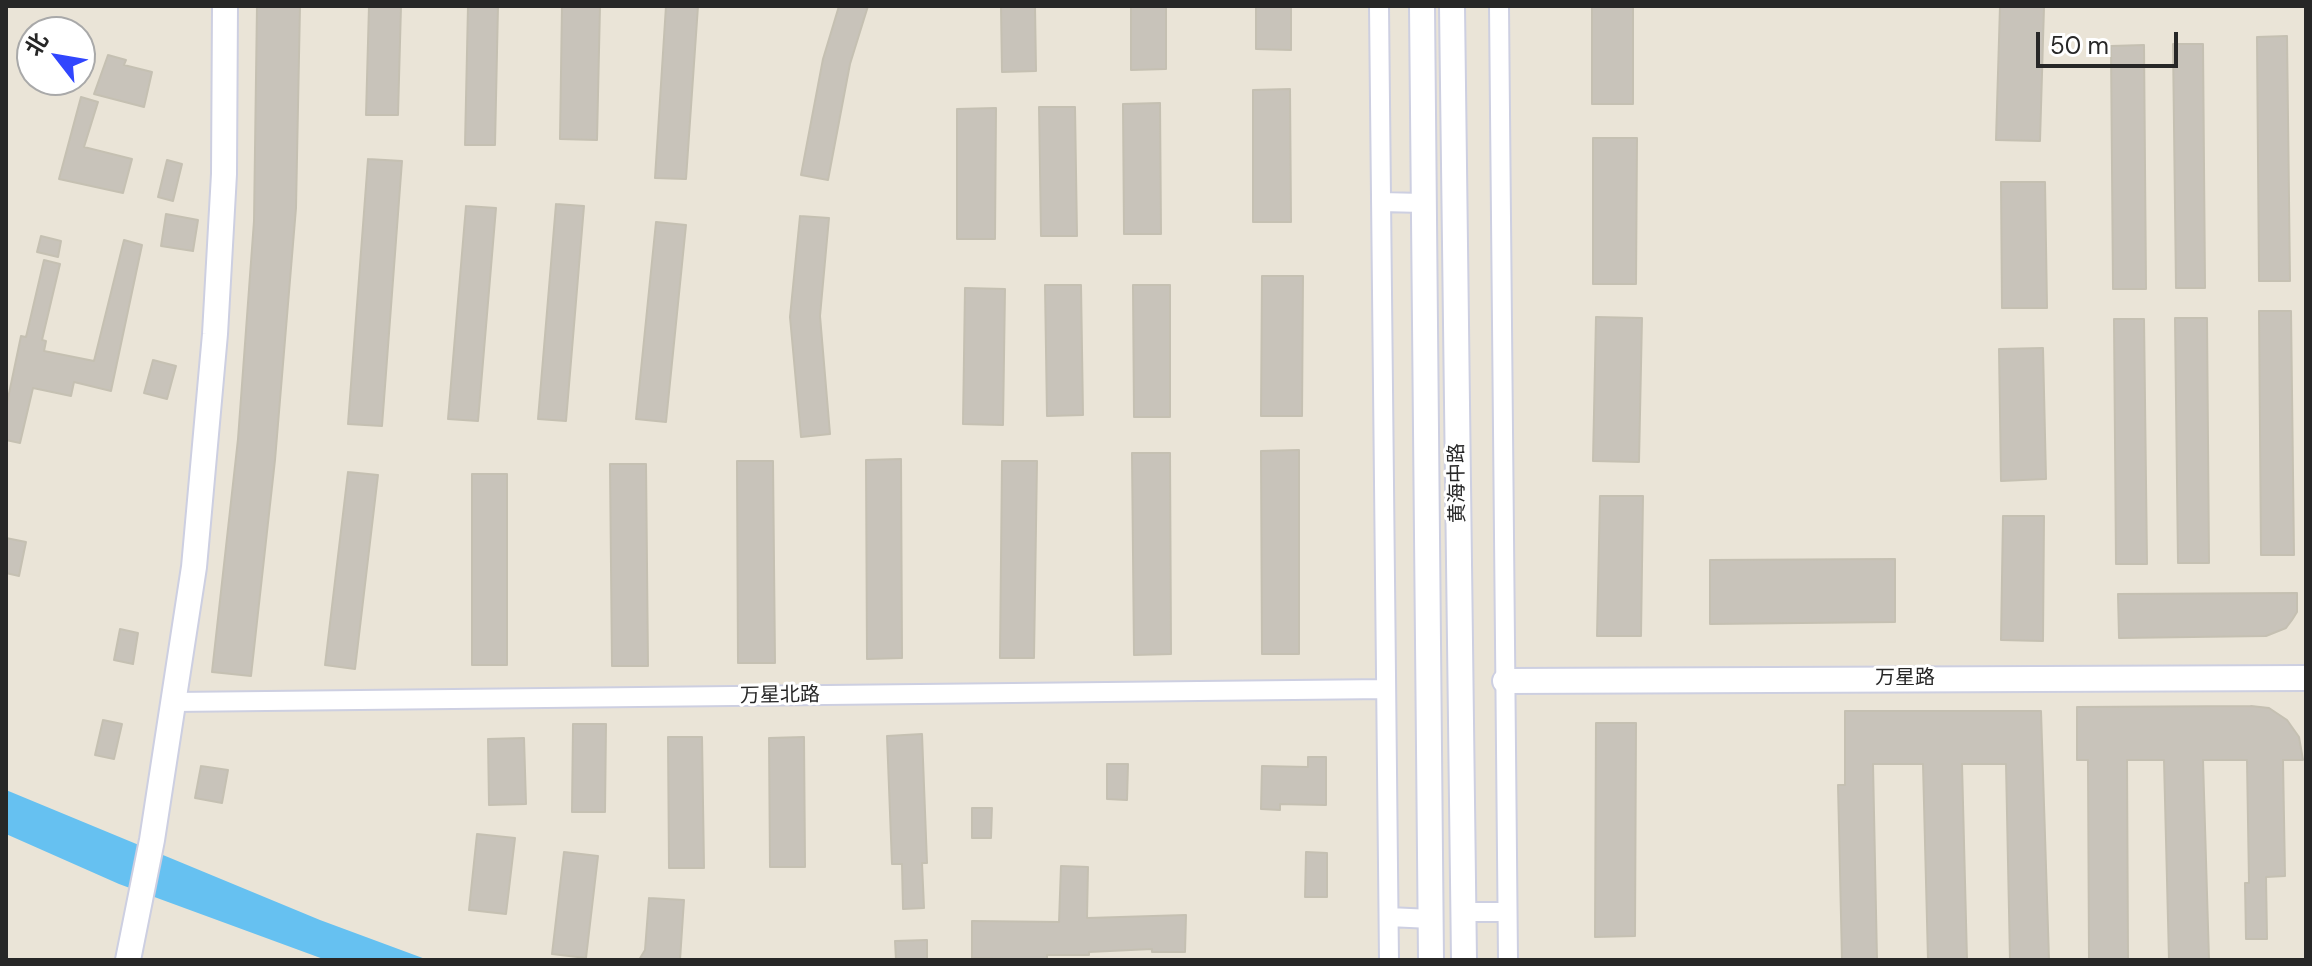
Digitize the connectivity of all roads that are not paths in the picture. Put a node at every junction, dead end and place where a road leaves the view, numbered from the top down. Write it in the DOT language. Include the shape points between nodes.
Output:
graph roads {
  1 [pos="225,6"];
  2 [pos="1379,6"];
  3 [pos="1422,6"];
  4 [pos="1452,6"];
  5 [pos="1499,6"];
  6 [pos="1381,202"];
  7 [pos="1423,203"];
  8 [pos="2306,678"];
  9 [pos="1505,681"];
  10 [pos="1386,689"];
  11 [pos="173,702"];
  12 [pos="1463,912"];
  13 [pos="1507,912"];
  14 [pos="1389,917"];
  15 [pos="1431,919"];
  16 [pos="128,960"];
  17 [pos="1389,960"];
  18 [pos="1431,960"];
  19 [pos="1464,960"];
  20 [pos="1508,960"];
  1 -- 11 [label="street" via="224,174 215,334 194,567"];
  2 -- 6 [label="street"];
  3 -- 7 [label="street, 黄海中路"];
  4 -- 12 [label="street, 黄海中路"];
  5 -- 9 [label="street"];
  6 -- 7 [label="street"];
  6 -- 10 [label="street"];
  7 -- 15 [label="street, 黄海中路"];
  8 -- 9 [label="street, 万星路"];
  9 -- 13 [label="street"];
  10 -- 11 [label="street, 万星北路"];
  10 -- 14 [label="street"];
  11 -- 16 [label="street"];
  12 -- 13 [label="street"];
  12 -- 19 [label="street, 黄海中路"];
  13 -- 20 [label="street"];
  14 -- 15 [label="street"];
  14 -- 17 [label="street"];
  15 -- 18 [label="street, 黄海中路"];
}
